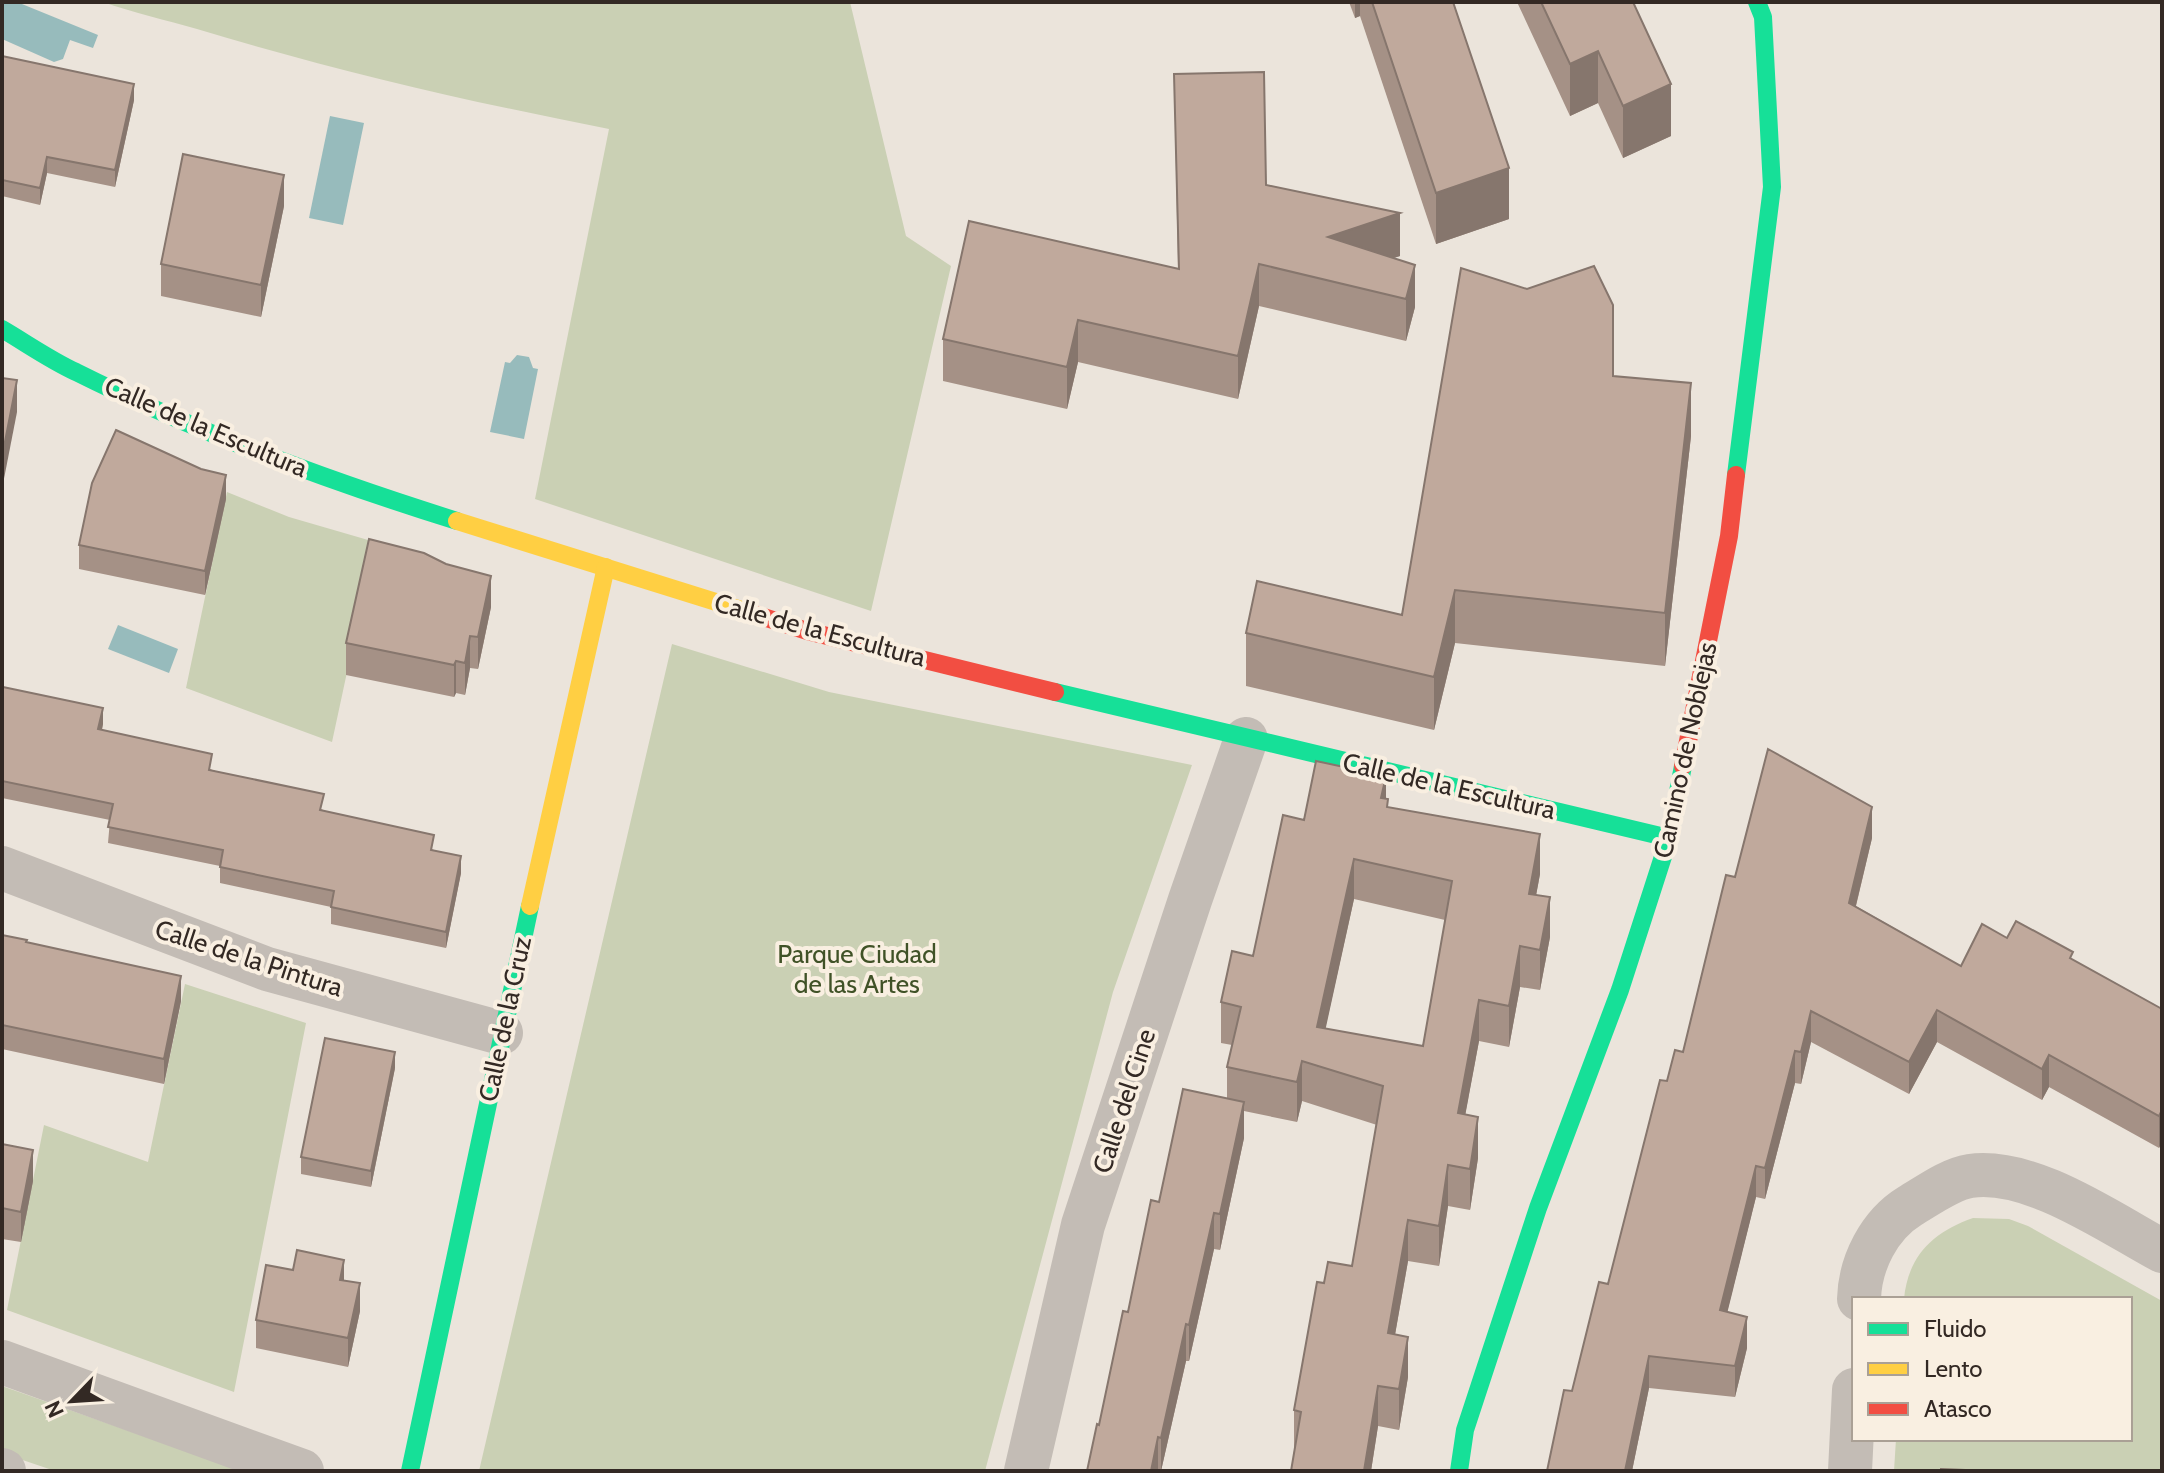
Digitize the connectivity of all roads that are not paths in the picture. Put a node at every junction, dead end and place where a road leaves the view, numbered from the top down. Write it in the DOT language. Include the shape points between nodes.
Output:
graph roads {
  1 [pos="1757,2"];
  2 [pos="2,329"];
  3 [pos="606,567"];
  4 [pos="1246,739"];
  5 [pos="1669,838"];
  6 [pos="2,868"];
  7 [pos="501,1033"];
  8 [pos="2162,1251"];
  9 [pos="1859,1297"];
  10 [pos="2,1362"];
  11 [pos="1852,1430"];
  12 [pos="302,1471"];
  13 [pos="410,1471"];
  14 [pos="1026,1471"];
  15 [pos="1459,1471"];
  16 [pos="1850,1471"];
  1 -- 5 [label="street, Camino de Noblejas" via="1763,17 1772,187 1729,536"];
  2 -- 3 [label="street, Calle de la Escultura" via="73,371 213,436 396,502"];
  3 -- 4 [label="street, Calle de la Escultura" via="807,631"];
  3 -- 7 [label="street, Calle de la Cruz"];
  4 -- 5 [label="street, Calle de la Escultura"];
  4 -- 14 [label="street, Calle del Cine" via="1083,1225"];
  5 -- 15 [label="street, Camino de Noblejas" via="1620,990 1538,1208 1465,1430"];
  6 -- 7 [label="street, Calle de la Pintura" via="267,969"];
  7 -- 13 [label="street, Calle de la Cruz"];
  8 -- 9 [label="street" via="2057,1195 2011,1178 1969,1176 1897,1214 1875,1242 1859,1280"];
  10 -- 12 [label="street"];
  11 -- 16 [label="street"];
}
